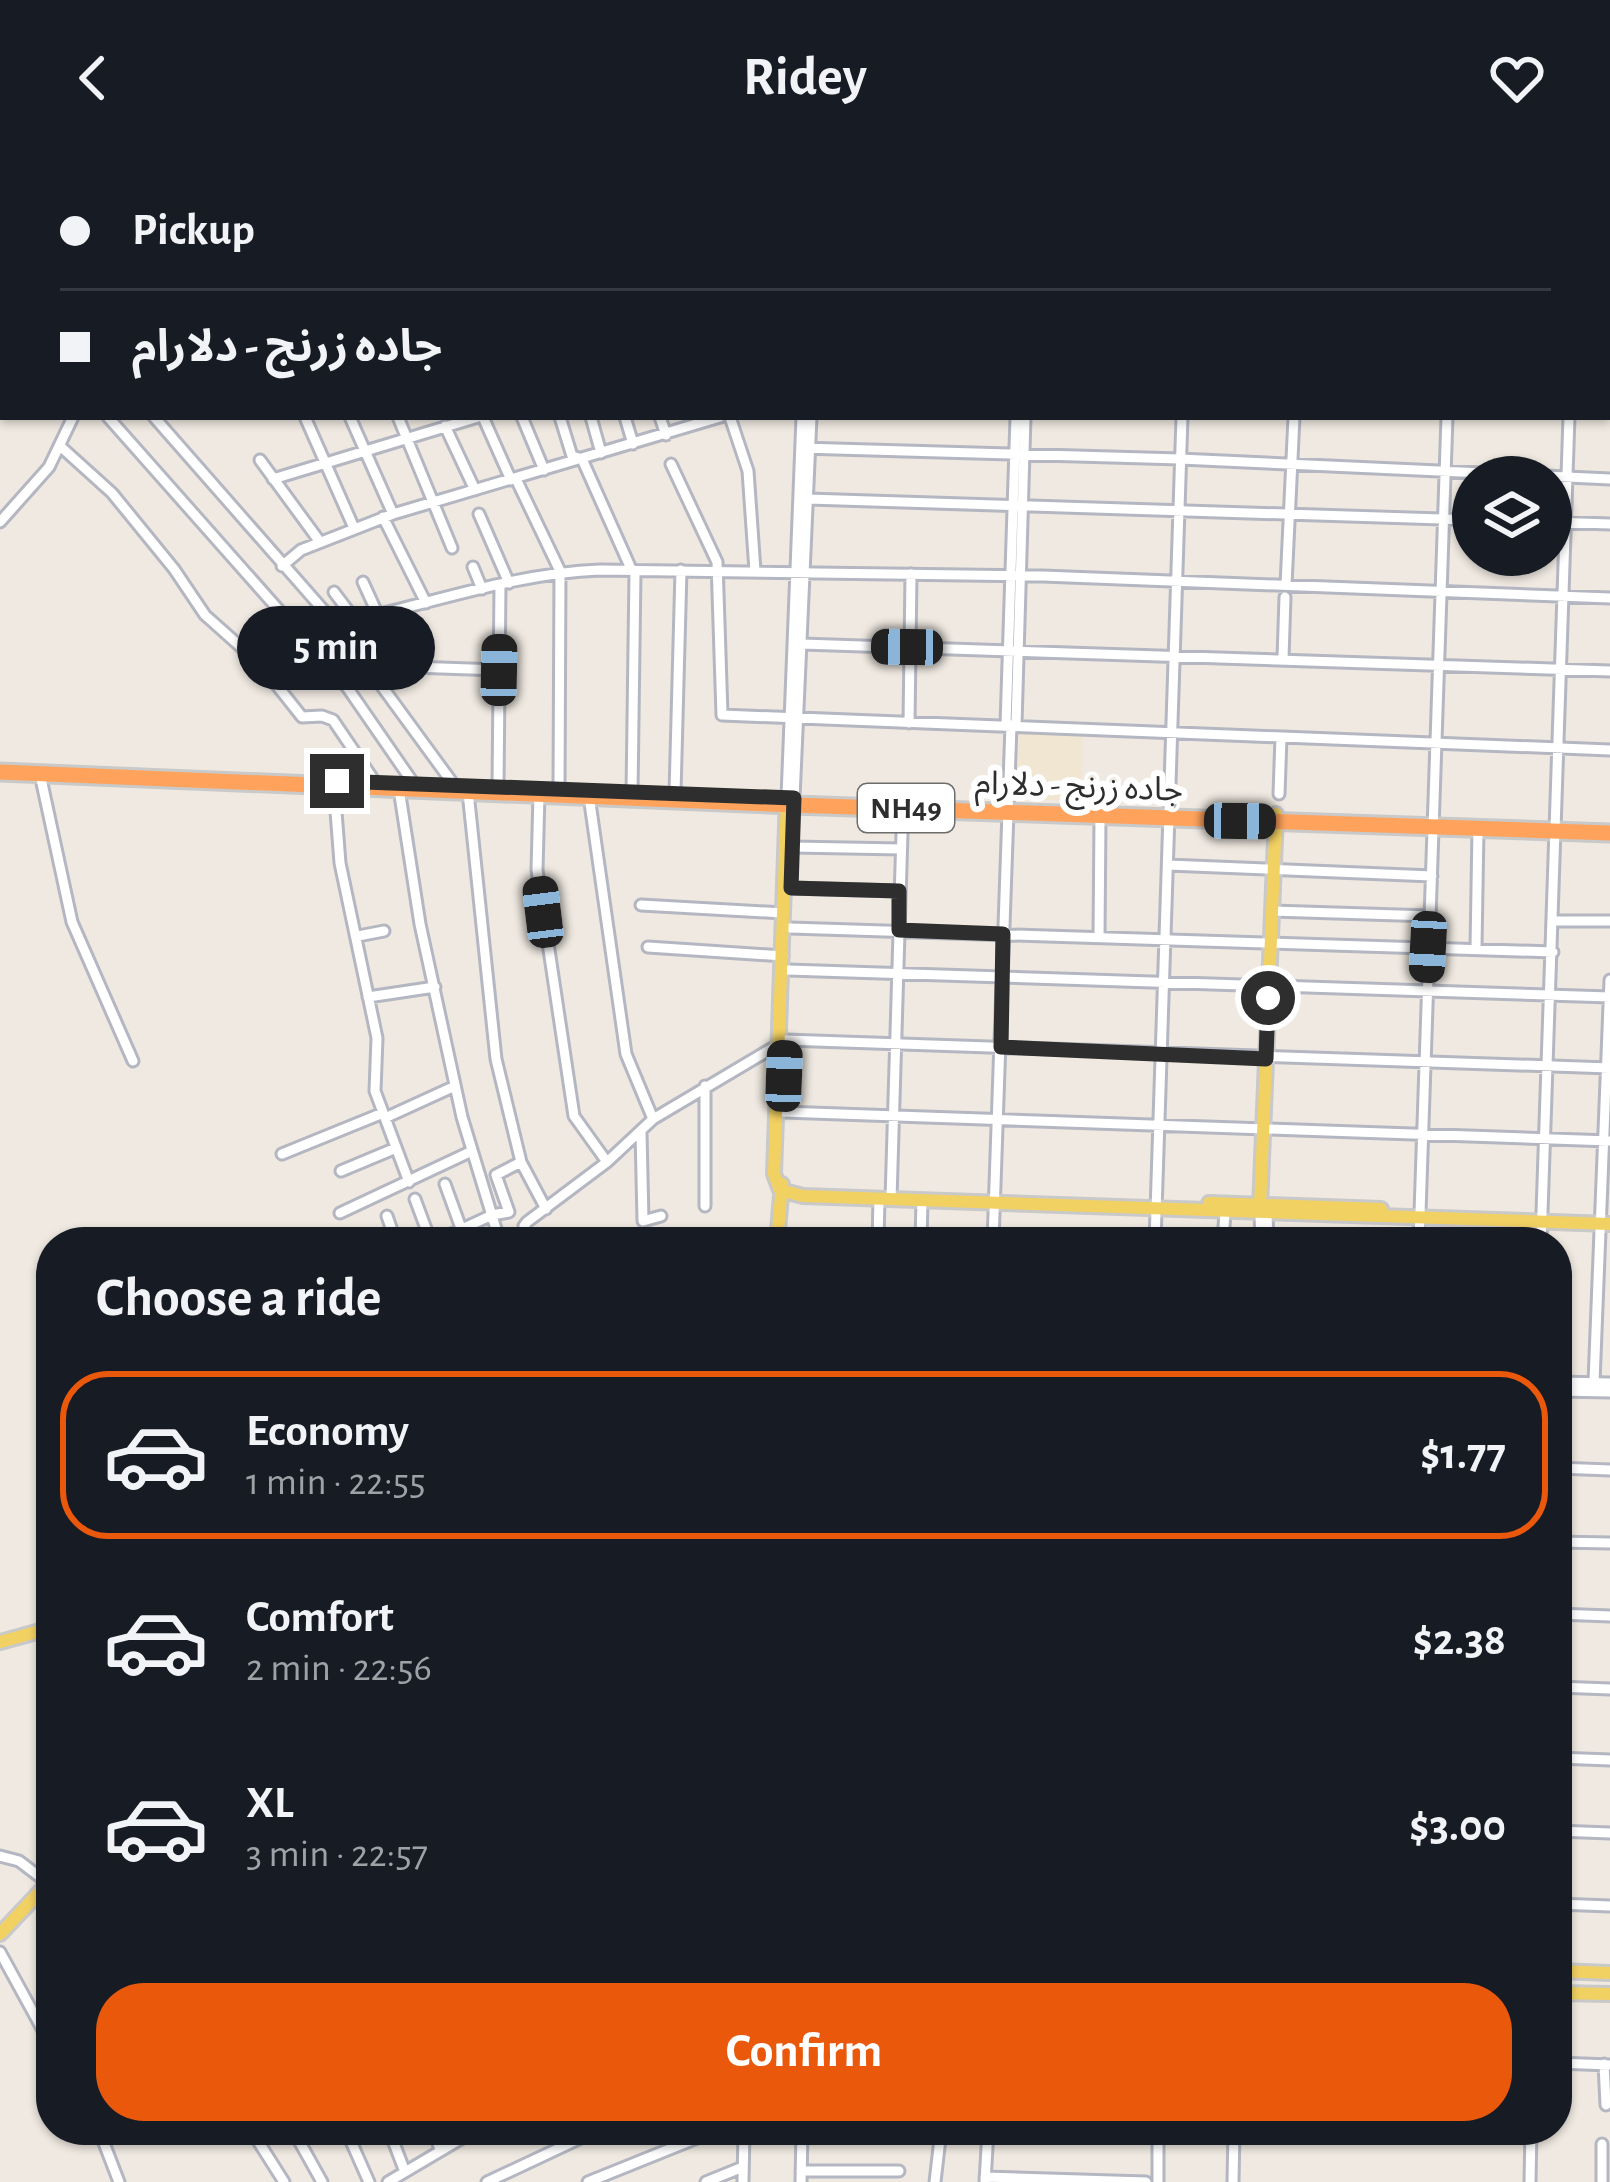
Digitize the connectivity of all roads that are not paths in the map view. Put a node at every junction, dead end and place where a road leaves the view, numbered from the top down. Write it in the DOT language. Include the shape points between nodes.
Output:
graph roads {
  1 [pos="72,420"];
  2 [pos="110,420"];
  3 [pos="157,420"];
  4 [pos="306,420"];
  5 [pos="351,420"];
  6 [pos="399,420"];
  7 [pos="482,420"];
  8 [pos="522,420"];
  9 [pos="561,420"];
  10 [pos="592,420"];
  11 [pos="626,420"];
  12 [pos="661,420"];
  13 [pos="731,420"];
  14 [pos="806,420"];
  15 [pos="1020,420"];
  16 [pos="1182,420"];
  17 [pos="1294,420"];
  18 [pos="1447,420"];
  19 [pos="1569,420"];
  20 [pos="696,421"];
  21 [pos="445,423"];
  22 [pos="666,435"];
  23 [pos="407,438"];
  24 [pos="633,444"];
  25 [pos="60,446"];
  26 [pos="805,448"];
  27 [pos="366,450"];
  28 [pos="602,453"];
  29 [pos="1019,456"];
  30 [pos="1568,456"];
  31 [pos="582,459"];
  32 [pos="1180,459"];
  33 [pos="260,460"];
  34 [pos="325,464"];
  35 [pos="671,464"];
  36 [pos="1292,464"];
  37 [pos="544,470"];
  38 [pos="1444,472"];
  39 [pos="1452,472"];
  40 [pos="1572,477"];
  41 [pos="1610,478"];
  42 [pos="274,479"];
  43 [pos="513,479"];
  44 [pos="475,490"];
  45 [pos="808,500"];
  46 [pos="434,502"];
  47 [pos="1018,505"];
  48 [pos="1179,512"];
  49 [pos="479,514"];
  50 [pos="1290,514"];
  51 [pos="388,515"];
  52 [pos="1445,519"];
  53 [pos="1452,519"];
  54 [pos="0,522"];
  55 [pos="1572,523"];
  56 [pos="1610,524"];
  57 [pos="354,528"];
  58 [pos="320,542"];
  59 [pos="452,548"];
  60 [pos="282,566"];
  61 [pos="473,567"];
  62 [pos="718,569"];
  63 [pos="681,570"];
  64 [pos="560,571"];
  65 [pos="633,571"];
  66 [pos="755,571"];
  67 [pos="801,571"];
  68 [pos="910,574"];
  69 [pos="1015,576"];
  70 [pos="1565,576"];
  71 [pos="363,582"];
  72 [pos="1176,583"];
  73 [pos="505,584"];
  74 [pos="482,589"];
  75 [pos="1286,591"];
  76 [pos="334,592"];
  77 [pos="1441,594"];
  78 [pos="1564,596"];
  79 [pos="1610,598"];
  80 [pos="426,603"];
  81 [pos="378,615"];
  82 [pos="355,620"];
  83 [pos="340,629"];
  84 [pos="802,644"];
  85 [pos="907,647"];
  86 [pos="1014,650"];
  87 [pos="1175,655"];
  88 [pos="1283,658"];
  89 [pos="1439,666"];
  90 [pos="499,670"];
  91 [pos="1561,670"];
  92 [pos="1610,671"];
  93 [pos="374,672"];
  94 [pos="795,716"];
  95 [pos="909,723"];
  96 [pos="1011,725"];
  97 [pos="1172,733"];
  98 [pos="1281,737"];
  99 [pos="1434,742"];
  100 [pos="1558,748"];
  101 [pos="1610,749"];
  102 [pos="0,772"];
  103 [pos="40,774"];
  104 [pos="186,778"];
  105 [pos="375,782"];
  106 [pos="334,786"];
  107 [pos="406,787"];
  108 [pos="498,787"];
  109 [pos="461,788"];
  110 [pos="559,788"];
  111 [pos="632,793"];
  112 [pos="675,793"];
  113 [pos="1279,794"];
  114 [pos="539,795"];
  115 [pos="589,796"];
  116 [pos="791,801"];
  117 [pos="903,804"];
  118 [pos="1006,808"];
  119 [pos="1168,814"];
  120 [pos="1100,817"];
  121 [pos="1279,818"];
  122 [pos="1431,823"];
  123 [pos="1553,828"];
  124 [pos="1478,829"];
  125 [pos="1610,830"];
  126 [pos="793,847"];
  127 [pos="901,849"];
  128 [pos="1168,865"];
  129 [pos="1275,871"];
  130 [pos="1432,875"];
  131 [pos="791,888"];
  132 [pos="899,891"];
  133 [pos="641,905"];
  134 [pos="1275,911"];
  135 [pos="783,913"];
  136 [pos="1430,916"];
  137 [pos="1554,921"];
  138 [pos="1610,921"];
  139 [pos="790,928"];
  140 [pos="899,930"];
  141 [pos="384,931"];
  142 [pos="1003,934"];
  143 [pos="358,936"];
  144 [pos="1099,937"];
  145 [pos="1166,939"];
  146 [pos="1273,943"];
  147 [pos="648,947"];
  148 [pos="1428,947"];
  149 [pos="1476,947"];
  150 [pos="1553,952"];
  151 [pos="785,963"];
  152 [pos="896,973"];
  153 [pos="1003,976"];
  154 [pos="1166,980"];
  155 [pos="1610,980"];
  156 [pos="1271,983"];
  157 [pos="435,986"];
  158 [pos="1426,988"];
  159 [pos="1550,993"];
  160 [pos="368,997"];
  161 [pos="1610,997"];
  162 [pos="782,1043"];
  163 [pos="894,1045"];
  164 [pos="1001,1047"];
  165 [pos="1163,1054"];
  166 [pos="1269,1059"];
  167 [pos="133,1061"];
  168 [pos="1424,1062"];
  169 [pos="1546,1066"];
  170 [pos="1608,1068"];
  171 [pos="455,1086"];
  172 [pos="705,1086"];
  173 [pos="783,1112"];
  174 [pos="384,1115"];
  175 [pos="890,1117"];
  176 [pos="653,1119"];
  177 [pos="1000,1119"];
  178 [pos="1159,1128"];
  179 [pos="1268,1130"];
  180 [pos="641,1131"];
  181 [pos="1422,1136"];
  182 [pos="1544,1141"];
  183 [pos="1608,1141"];
  184 [pos="396,1148"];
  185 [pos="472,1150"];
  186 [pos="282,1154"];
  187 [pos="521,1162"];
  188 [pos="607,1162"];
  189 [pos="341,1171"];
  190 [pos="409,1181"];
  191 [pos="445,1184"];
  192 [pos="781,1186"];
  193 [pos="887,1196"];
  194 [pos="415,1199"];
  195 [pos="922,1200"];
  196 [pos="994,1200"];
  197 [pos="705,1205"];
  198 [pos="1158,1205"];
  199 [pos="546,1209"];
  200 [pos="1264,1209"];
  201 [pos="1225,1212"];
  202 [pos="340,1213"];
  203 [pos="1420,1214"];
  204 [pos="492,1215"];
  205 [pos="387,1216"];
  206 [pos="661,1216"];
  207 [pos="1542,1218"];
  208 [pos="1605,1220"];
  209 [pos="524,1226"];
  210 [pos="391,1227"];
  211 [pos="426,1227"];
  212 [pos="460,1227"];
  213 [pos="465,1227"];
  214 [pos="496,1227"];
  215 [pos="778,1227"];
  216 [pos="881,1227"];
  217 [pos="921,1227"];
  218 [pos="993,1227"];
  219 [pos="1157,1227"];
  220 [pos="1224,1227"];
  221 [pos="1264,1227"];
  222 [pos="1420,1227"];
  223 [pos="1542,1227"];
  224 [pos="1597,1303"];
  225 [pos="1610,1303"];
  226 [pos="1594,1382"];
  227 [pos="1610,1383"];
  228 [pos="1572,1385"];
  229 [pos="1572,1388"];
  230 [pos="1610,1392"];
  231 [pos="1572,1469"];
  232 [pos="1610,1471"];
  233 [pos="1572,1543"];
  234 [pos="1610,1544"];
  235 [pos="1572,1615"];
  236 [pos="1610,1616"];
  237 [pos="36,1632"];
  238 [pos="0,1642"];
  239 [pos="1572,1688"];
  240 [pos="1610,1689"];
  241 [pos="1572,1759"];
  242 [pos="1610,1760"];
  243 [pos="1572,1832"];
  244 [pos="1610,1833"];
  245 [pos="0,1856"];
  246 [pos="36,1876"];
  247 [pos="36,1896"];
  248 [pos="1572,1905"];
  249 [pos="1610,1906"];
  250 [pos="0,1934"];
  251 [pos="0,1952"];
  252 [pos="1572,1972"];
  253 [pos="1610,1973"];
  254 [pos="1572,1993"];
  255 [pos="1610,1994"];
  256 [pos="36,2018"];
  257 [pos="1572,2064"];
  258 [pos="1607,2065"];
  259 [pos="1606,2105"];
  260 [pos="1602,2144"];
  261 [pos="105,2145"];
  262 [pos="261,2145"];
  263 [pos="301,2145"];
  264 [pos="353,2145"];
  265 [pos="395,2145"];
  266 [pos="438,2145"];
  267 [pos="449,2145"];
  268 [pos="566,2145"];
  269 [pos="679,2145"];
  270 [pos="744,2145"];
  271 [pos="802,2145"];
  272 [pos="939,2145"];
  273 [pos="987,2145"];
  274 [pos="1158,2145"];
  275 [pos="1234,2145"];
  276 [pos="1531,2145"];
  277 [pos="440,2150"];
  278 [pos="743,2167"];
  279 [pos="405,2171"];
  280 [pos="899,2171"];
  281 [pos="801,2176"];
  282 [pos="985,2179"];
  283 [pos="119,2182"];
  284 [pos="284,2182"];
  285 [pos="322,2182"];
  286 [pos="369,2182"];
  287 [pos="388,2182"];
  288 [pos="487,2182"];
  289 [pos="588,2182"];
  290 [pos="706,2182"];
  291 [pos="742,2182"];
  292 [pos="935,2182"];
  293 [pos="1146,2182"];
  294 [pos="1158,2182"];
  295 [pos="1233,2182"];
  296 [pos="1530,2182"];
  297 [pos="1602,2182"];
  1 -- 25 [label="street"];
  2 -- 107 [label="street" via="347,687"];
  3 -- 60 [label="street"];
  4 -- 34 [label="street"];
  5 -- 27 [label="street"];
  6 -- 23 [label="street"];
  7 -- 43 [label="street"];
  8 -- 37 [label="street"];
  9 -- 31 [label="street" via="572,456"];
  10 -- 28 [label="street"];
  11 -- 24 [label="street"];
  12 -- 22 [label="street"];
  13 -- 66 [label="street" via="748,471"];
  14 -- 26 [label="street"];
  15 -- 29 [label="street"];
  16 -- 32 [label="street"];
  17 -- 36 [label="street"];
  18 -- 38 [label="street"];
  19 -- 30 [label="street"];
  20 -- 22 [label="street"];
  21 -- 23 [label="street"];
  21 -- 44 [label="street"];
  22 -- 24 [label="street"];
  23 -- 27 [label="street"];
  23 -- 46 [label="street"];
  24 -- 28 [label="street"];
  25 -- 54 [label="street"];
  25 -- 105 [label="street" via="112,493 205,615 260,664 302,717 333,721"];
  26 -- 29 [label="street"];
  26 -- 45 [label="street"];
  26 -- 67 [label="street"];
  27 -- 34 [label="street"];
  27 -- 51 [label="street"];
  28 -- 31 [label="street"];
  29 -- 32 [label="street"];
  29 -- 47 [label="street"];
  31 -- 37 [label="street"];
  31 -- 65 [label="street"];
  32 -- 36 [label="street"];
  32 -- 48 [label="street"];
  33 -- 42 [label="street"];
  34 -- 42 [label="street"];
  34 -- 57 [label="street"];
  35 -- 62 [label="street"];
  36 -- 38 [label="street"];
  36 -- 50 [label="street"];
  37 -- 43 [label="street"];
  38 -- 39 [label="street"];
  38 -- 52 [label="street"];
  40 -- 41 [label="street"];
  42 -- 58 [label="street"];
  43 -- 44 [label="street"];
  43 -- 64 [label="street"];
  44 -- 46 [label="street"];
  45 -- 47 [label="street"];
  45 -- 67 [label="street"];
  46 -- 51 [label="street"];
  46 -- 59 [label="street"];
  47 -- 48 [label="street"];
  47 -- 69 [label="street"];
  48 -- 50 [label="street"];
  48 -- 72 [label="street"];
  49 -- 73 [label="street"];
  50 -- 52 [label="street"];
  50 -- 75 [label="street"];
  51 -- 57 [label="street"];
  51 -- 80 [label="street"];
  52 -- 53 [label="street"];
  52 -- 77 [label="street"];
  55 -- 56 [label="street"];
  57 -- 58 [label="street"];
  58 -- 60 [label="street"];
  60 -- 83 [label="street"];
  61 -- 74 [label="street"];
  62 -- 63 [label="street"];
  62 -- 66 [label="street"];
  62 -- 94 [label="street" via="722,716"];
  63 -- 65 [label="street"];
  63 -- 112 [label="street"];
  64 -- 65 [label="street"];
  64 -- 73 [label="street"];
  64 -- 110 [label="street"];
  65 -- 111 [label="street"];
  66 -- 67 [label="street"];
  67 -- 68 [label="street"];
  67 -- 84 [label="street"];
  67 -- 94 [label="street"];
  68 -- 69 [label="street"];
  68 -- 85 [label="street"];
  69 -- 72 [label="street"];
  69 -- 86 [label="street"];
  70 -- 78 [label="street"];
  71 -- 81 [label="street"];
  72 -- 75 [label="street"];
  72 -- 87 [label="street"];
  73 -- 74 [label="street"];
  73 -- 90 [label="street"];
  74 -- 80 [label="street"];
  75 -- 77 [label="street"];
  75 -- 88 [label="street"];
  76 -- 82 [label="street"];
  77 -- 78 [label="street"];
  77 -- 89 [label="street"];
  78 -- 79 [label="street"];
  78 -- 91 [label="street"];
  80 -- 81 [label="street"];
  81 -- 82 [label="street"];
  82 -- 83 [label="street"];
  83 -- 93 [label="street"];
  84 -- 85 [label="street"];
  84 -- 94 [label="street"];
  85 -- 86 [label="street"];
  85 -- 95 [label="street"];
  86 -- 87 [label="street"];
  86 -- 96 [label="street"];
  87 -- 88 [label="street"];
  87 -- 97 [label="street"];
  88 -- 89 [label="street"];
  89 -- 91 [label="street"];
  89 -- 99 [label="street"];
  90 -- 93 [label="street" via="383,665"];
  90 -- 108 [label="street"];
  91 -- 92 [label="street"];
  91 -- 100 [label="street"];
  93 -- 109 [label="street"];
  94 -- 95 [label="street"];
  94 -- 116 [label="street"];
  95 -- 96 [label="street"];
  96 -- 97 [label="street"];
  96 -- 118 [label="street"];
  97 -- 98 [label="street"];
  97 -- 119 [label="street"];
  98 -- 99 [label="street"];
  98 -- 113 [label="street"];
  99 -- 100 [label="street"];
  99 -- 122 [label="street"];
  100 -- 101 [label="street"];
  100 -- 123 [label="street"];
  102 -- 103 [label="highway, جاده زرنج - دلارام / NH49"];
  103 -- 104 [label="highway, جاده زرنج - دلارام / NH49"];
  103 -- 167 [label="street" via="72,922"];
  104 -- 105 [label="highway, جاده زرنج - دلارام / NH49"];
  104 -- 106 [label="highway, جاده زرنج - دلارام / NH49"];
  105 -- 107 [label="highway, جاده زرنج - دلارام / NH49"];
  106 -- 107 [label="highway, جاده زرنج - دلارام / NH49"];
  106 -- 143 [label="street" via="340,863"];
  107 -- 109 [label="highway, جاده زرنج - دلارام / NH49"];
  107 -- 157 [label="street"];
  108 -- 109 [label="highway, جاده زرنج - دلارام / NH49"];
  108 -- 110 [label="highway, جاده زرنج - دلارام / NH49"];
  109 -- 114 [label="highway, جاده زرنج - دلارام / NH49"];
  109 -- 187 [label="street" via="496,1059"];
  110 -- 111 [label="highway, جاده زرنج - دلارام / NH49"];
  111 -- 112 [label="highway, جاده زرنج - دلارام / NH49"];
  112 -- 116 [label="highway, جاده زرنج - دلارام / NH49"];
  114 -- 115 [label="highway, جاده زرنج - دلارام / NH49"];
  114 -- 188 [label="street" via="537,870 574,1116"];
  115 -- 116 [label="highway, جاده زرنج - دلارام / NH49"];
  115 -- 176 [label="street" via="626,1054"];
  116 -- 117 [label="highway, جاده زرنج - دلارام / NH49"];
  116 -- 126 [label="main road"];
  116 -- 135 [label="main road"];
  117 -- 118 [label="highway, جاده زرنج - دلارام / NH49"];
  117 -- 127 [label="street"];
  118 -- 119 [label="highway, جاده زرنج - دلارام / NH49"];
  118 -- 120 [label="highway, جاده زرنج - دلارام / NH49"];
  118 -- 142 [label="street"];
  119 -- 120 [label="highway, جاده زرنج - دلارام / NH49"];
  119 -- 121 [label="highway, جاده زرنج - دلارام / NH49"];
  119 -- 128 [label="street"];
  120 -- 144 [label="street"];
  121 -- 122 [label="highway, جاده زرنج - دلارام / NH49"];
  121 -- 129 [label="main road"];
  122 -- 123 [label="highway, جاده زرنج - دلارام / NH49"];
  122 -- 124 [label="highway, جاده زرنج - دلارام / NH49"];
  122 -- 130 [label="street"];
  123 -- 124 [label="highway, جاده زرنج - دلارام / NH49"];
  123 -- 125 [label="highway, جاده زرنج - دلارام / NH49"];
  123 -- 137 [label="street"];
  124 -- 149 [label="street"];
  126 -- 127 [label="street"];
  126 -- 131 [label="main road"];
  127 -- 132 [label="street"];
  128 -- 129 [label="street"];
  128 -- 145 [label="street"];
  129 -- 130 [label="street"];
  129 -- 134 [label="main road"];
  130 -- 136 [label="street"];
  131 -- 132 [label="street"];
  131 -- 139 [label="main road"];
  132 -- 140 [label="street"];
  133 -- 135 [label="street"];
  134 -- 136 [label="street"];
  134 -- 146 [label="main road"];
  135 -- 151 [label="main road"];
  136 -- 148 [label="street"];
  137 -- 138 [label="street"];
  137 -- 150 [label="street"];
  139 -- 140 [label="street"];
  139 -- 151 [label="main road"];
  140 -- 142 [label="street"];
  140 -- 152 [label="street"];
  141 -- 143 [label="street"];
  142 -- 144 [label="street"];
  142 -- 153 [label="street"];
  143 -- 160 [label="street"];
  144 -- 145 [label="street"];
  145 -- 146 [label="street"];
  145 -- 154 [label="street"];
  146 -- 148 [label="street"];
  146 -- 156 [label="main road"];
  147 -- 151 [label="street"];
  148 -- 149 [label="street"];
  148 -- 158 [label="street"];
  149 -- 150 [label="street"];
  150 -- 159 [label="street"];
  151 -- 152 [label="street"];
  151 -- 162 [label="main road"];
  152 -- 153 [label="street"];
  152 -- 163 [label="street"];
  153 -- 154 [label="street"];
  153 -- 164 [label="street"];
  154 -- 156 [label="street"];
  154 -- 165 [label="street"];
  155 -- 161 [label="street"];
  156 -- 158 [label="street"];
  156 -- 166 [label="main road"];
  157 -- 160 [label="street"];
  157 -- 171 [label="street"];
  158 -- 159 [label="street"];
  158 -- 168 [label="street"];
  159 -- 161 [label="street"];
  159 -- 169 [label="street"];
  160 -- 174 [label="street"];
  161 -- 170 [label="street"];
  162 -- 163 [label="street"];
  162 -- 172 [label="street"];
  162 -- 173 [label="main road"];
  162 -- 192 [label="main road" via="774,1174"];
  163 -- 164 [label="street"];
  163 -- 175 [label="street"];
  164 -- 165 [label="street"];
  164 -- 177 [label="street"];
  165 -- 166 [label="street"];
  165 -- 178 [label="street"];
  166 -- 168 [label="street"];
  166 -- 179 [label="main road"];
  168 -- 169 [label="street"];
  168 -- 181 [label="street"];
  169 -- 170 [label="street"];
  169 -- 182 [label="street"];
  170 -- 183 [label="street"];
  171 -- 174 [label="street"];
  171 -- 185 [label="street"];
  172 -- 176 [label="street"];
  172 -- 197 [label="street"];
  173 -- 175 [label="street"];
  173 -- 192 [label="main road"];
  174 -- 184 [label="street"];
  174 -- 186 [label="street"];
  175 -- 177 [label="street"];
  175 -- 193 [label="street"];
  176 -- 180 [label="street"];
  177 -- 178 [label="street"];
  177 -- 196 [label="street"];
  178 -- 179 [label="street"];
  178 -- 198 [label="street"];
  179 -- 181 [label="street"];
  179 -- 200 [label="main road"];
  180 -- 188 [label="street"];
  180 -- 206 [label="street" via="643,1221"];
  181 -- 182 [label="street"];
  181 -- 203 [label="street"];
  182 -- 183 [label="street"];
  182 -- 207 [label="street"];
  183 -- 208 [label="street"];
  184 -- 189 [label="street"];
  184 -- 190 [label="street"];
  185 -- 190 [label="street"];
  185 -- 204 [label="street"];
  187 -- 199 [label="street"];
  187 -- 204 [label="street" via="496,1175 509,1212"];
  188 -- 199 [label="street"];
  190 -- 202 [label="street"];
  191 -- 212 [label="street"];
  192 -- 193 [label="main road"];
  192 -- 215 [label="main road"];
  193 -- 195 [label="main road"];
  193 -- 196 [label="main road"];
  193 -- 216 [label="street"];
  194 -- 211 [label="street"];
  195 -- 196 [label="main road"];
  195 -- 217 [label="street"];
  196 -- 198 [label="main road"];
  196 -- 218 [label="street"];
  198 -- 200 [label="main road"];
  198 -- 201 [label="main road"];
  198 -- 219 [label="street"];
  199 -- 209 [label="street"];
  200 -- 201 [label="main road"];
  200 -- 203 [label="main road"];
  200 -- 221 [label="street"];
  201 -- 220 [label="street"];
  203 -- 207 [label="main road"];
  203 -- 222 [label="street"];
  204 -- 213 [label="street"];
  204 -- 214 [label="street"];
  205 -- 210 [label="street"];
  207 -- 208 [label="main road"];
  207 -- 223 [label="street"];
  208 -- 224 [label="street"];
  224 -- 225 [label="street"];
  224 -- 226 [label="street"];
  226 -- 227 [label="street"];
  226 -- 228 [label="street"];
  229 -- 230 [label="street"];
  231 -- 232 [label="street"];
  233 -- 234 [label="street"];
  235 -- 236 [label="street"];
  237 -- 238 [label="main road"];
  239 -- 240 [label="street"];
  241 -- 242 [label="street"];
  243 -- 244 [label="street"];
  245 -- 246 [label="street"];
  247 -- 250 [label="main road"];
  248 -- 249 [label="street"];
  251 -- 256 [label="street"];
  252 -- 253 [label="main road"];
  254 -- 255 [label="main road"];
  257 -- 258 [label="street"];
  258 -- 259 [label="street"];
  260 -- 297 [label="street"];
  261 -- 283 [label="street"];
  262 -- 284 [label="street"];
  263 -- 285 [label="street"];
  264 -- 286 [label="street"];
  265 -- 279 [label="street"];
  266 -- 277 [label="street"];
  267 -- 277 [label="street"];
  268 -- 288 [label="street"];
  269 -- 289 [label="street"];
  270 -- 278 [label="street"];
  271 -- 281 [label="street"];
  272 -- 292 [label="street"];
  273 -- 282 [label="street"];
  274 -- 294 [label="street"];
  275 -- 295 [label="street"];
  276 -- 296 [label="street"];
  277 -- 279 [label="street"];
  278 -- 290 [label="street"];
  278 -- 291 [label="street"];
  279 -- 287 [label="street"];
  280 -- 281 [label="street"];
  282 -- 293 [label="street"];
}
